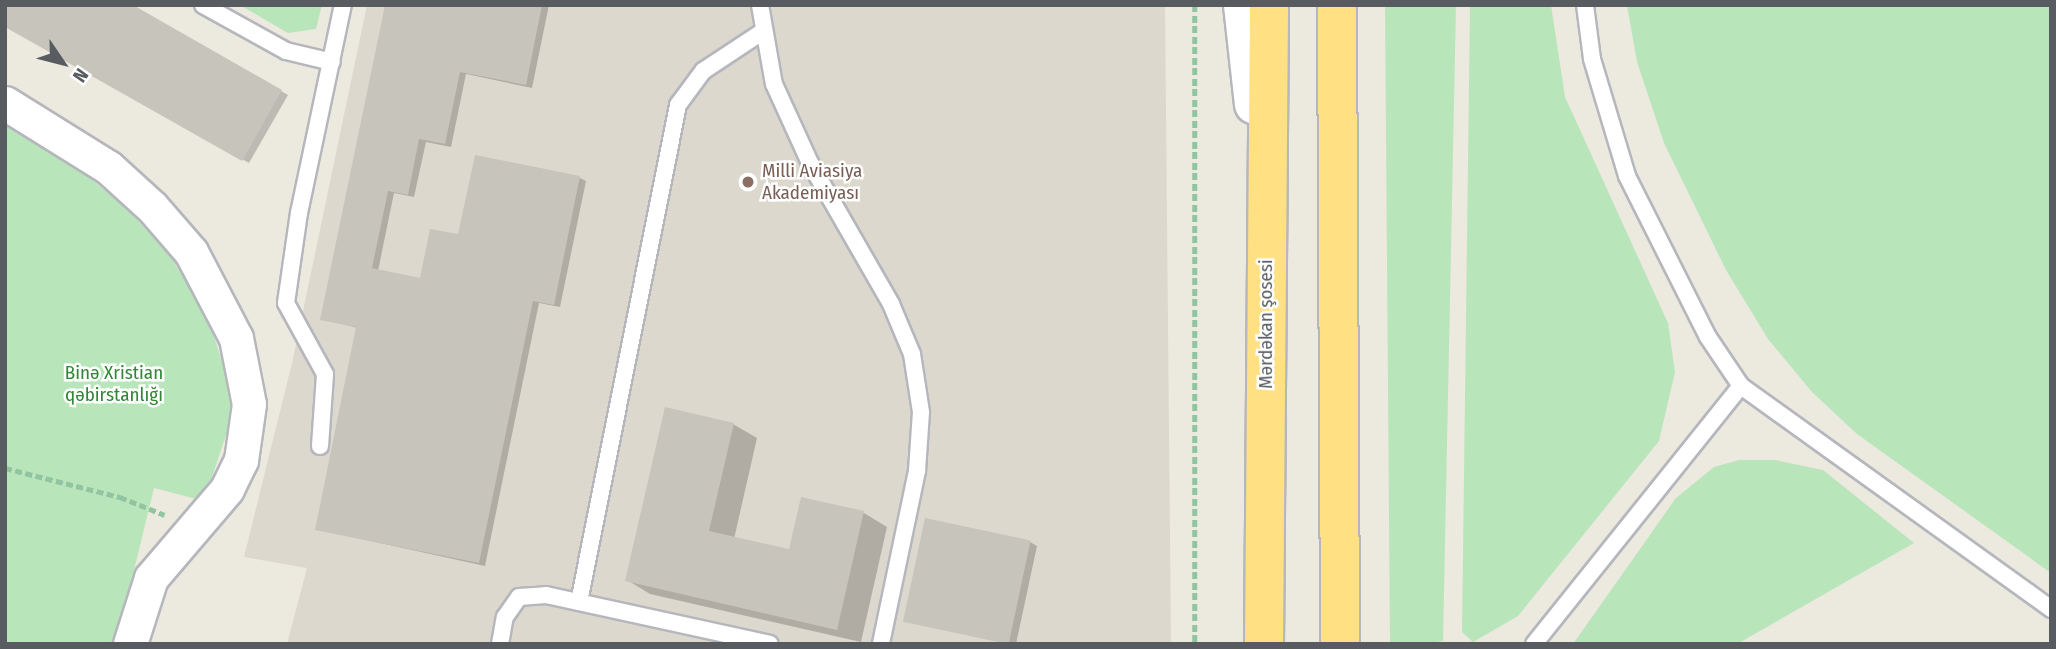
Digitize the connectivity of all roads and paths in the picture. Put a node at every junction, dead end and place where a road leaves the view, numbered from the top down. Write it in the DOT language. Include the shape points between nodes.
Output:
graph roads {
  1 [pos="203,5"];
  2 [pos="343,5"];
  3 [pos="760,5"];
  4 [pos="1195,5"];
  5 [pos="1243,5"];
  6 [pos="1269,5"];
  7 [pos="1337,5"];
  8 [pos="1585,5"];
  9 [pos="762,32"];
  10 [pos="332,62"];
  11 [pos="5,103"];
  12 [pos="1266,247"];
  13 [pos="1741,386"];
  14 [pos="320,446"];
  15 [pos="5,468"];
  16 [pos="188,533"];
  17 [pos="579,602"];
  18 [pos="2051,609"];
  19 [pos="130,644"];
  20 [pos="500,644"];
  21 [pos="770,644"];
  22 [pos="880,644"];
  23 [pos="1195,644"];
  24 [pos="1264,644"];
  25 [pos="1340,644"];
  26 [pos="1534,644"];
  1 -- 10 [label="lane" via="286,51"];
  2 -- 10 [label="lane"];
  3 -- 9 [label="lane"];
  4 -- 23 [label="path"];
  5 -- 12 [label="street"];
  6 -- 12 [label="highway, Mərdəkan şosesi"];
  7 -- 25 [label="highway"];
  8 -- 13 [label="lane" via="1592,59 1627,176 1708,337"];
  9 -- 17 [label="lane" via="703,71 678,105"];
  9 -- 22 [label="lane" via="774,84 810,163 891,304 912,354 921,412 917,471"];
  10 -- 14 [label="lane" via="286,303 325,374"];
  11 -- 16 [label="street" via="108,167 152,206 191,252 236,338 249,404 241,460 227,489"];
  12 -- 24 [label="highway, Mərdəkan şosesi"];
  13 -- 18 [label="lane"];
  13 -- 26 [label="lane"];
  15 -- 16 [label="path" via="160,511"];
  16 -- 19 [label="street" via="151,578"];
  17 -- 20 [label="lane" via="545,595 519,597 505,617"];
  17 -- 21 [label="lane"];
}
